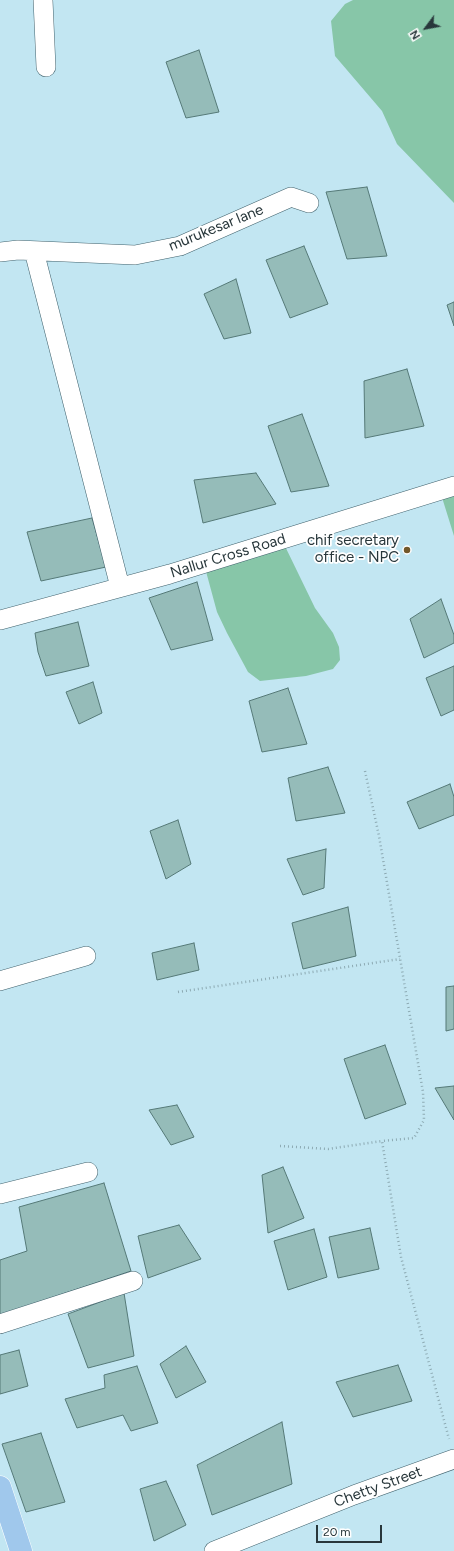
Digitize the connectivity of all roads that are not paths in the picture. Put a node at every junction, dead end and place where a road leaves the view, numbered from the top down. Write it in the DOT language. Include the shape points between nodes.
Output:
graph roads {
  1 [pos="43,0"];
  2 [pos="46,67"];
  3 [pos="309,203"];
  4 [pos="34,251"];
  5 [pos="0,252"];
  6 [pos="454,486"];
  7 [pos="120,588"];
  8 [pos="0,620"];
  9 [pos="86,956"];
  10 [pos="0,981"];
  11 [pos="88,1172"];
  12 [pos="0,1194"];
  13 [pos="133,1281"];
  14 [pos="0,1324"];
  15 [pos="452,1452"];
  16 [pos="0,1487"];
  17 [pos="21,1551"];
  18 [pos="214,1551"];
  1 -- 2 [label="street"];
  3 -- 4 [label="street, murukesar lane" via="291,197 180,246 135,255"];
  4 -- 5 [label="street, murukesar lane"];
  4 -- 7 [label="street"];
  6 -- 7 [label="street, Nallur Cross Road"];
  7 -- 8 [label="street, Nallur Cross Road"];
  9 -- 10 [label="street"];
  11 -- 12 [label="street"];
  13 -- 14 [label="street"];
  15 -- 18 [label="street, Chetty Street" via="354,1495"];
  16 -- 17 [label="main road"];
}
